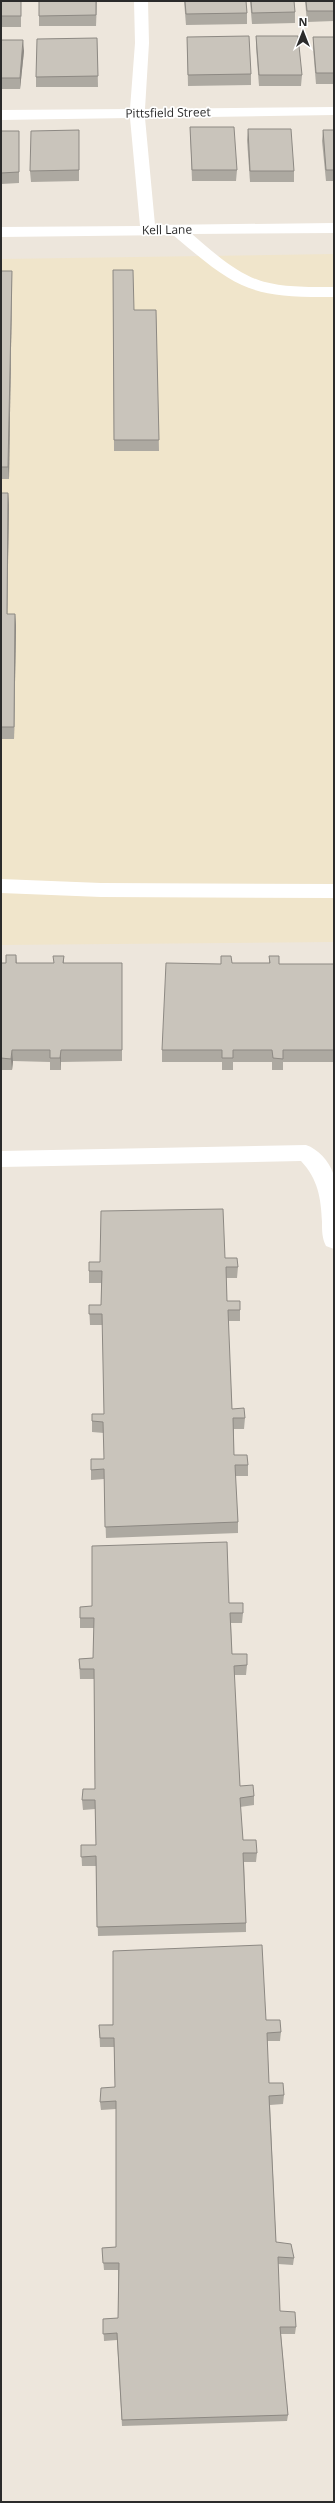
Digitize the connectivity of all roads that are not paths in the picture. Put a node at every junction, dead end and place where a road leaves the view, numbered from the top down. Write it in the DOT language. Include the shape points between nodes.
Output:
graph roads {
  1 [pos="141,1"];
  2 [pos="334,111"];
  3 [pos="137,113"];
  4 [pos="1,115"];
  5 [pos="334,228"];
  6 [pos="176,229"];
  7 [pos="148,230"];
  8 [pos="1,232"];
  9 [pos="334,292"];
  10 [pos="1,886"];
  11 [pos="334,891"];
  12 [pos="1,1159"];
  13 [pos="334,1240"];
  1 -- 3 [label="street" via="142,43"];
  2 -- 3 [label="street, Pittsfield Street"];
  3 -- 4 [label="street, Pittsfield Street"];
  3 -- 7 [label="street"];
  5 -- 6 [label="street, Kell Lane"];
  6 -- 7 [label="street, Kell Lane"];
  6 -- 9 [label="street" via="236,276 252,285 274,291"];
  7 -- 8 [label="street, Kell Lane"];
  10 -- 11 [label="street" via="101,890"];
  12 -- 13 [label="street" via="306,1153 317,1162 330,1186"];
}
